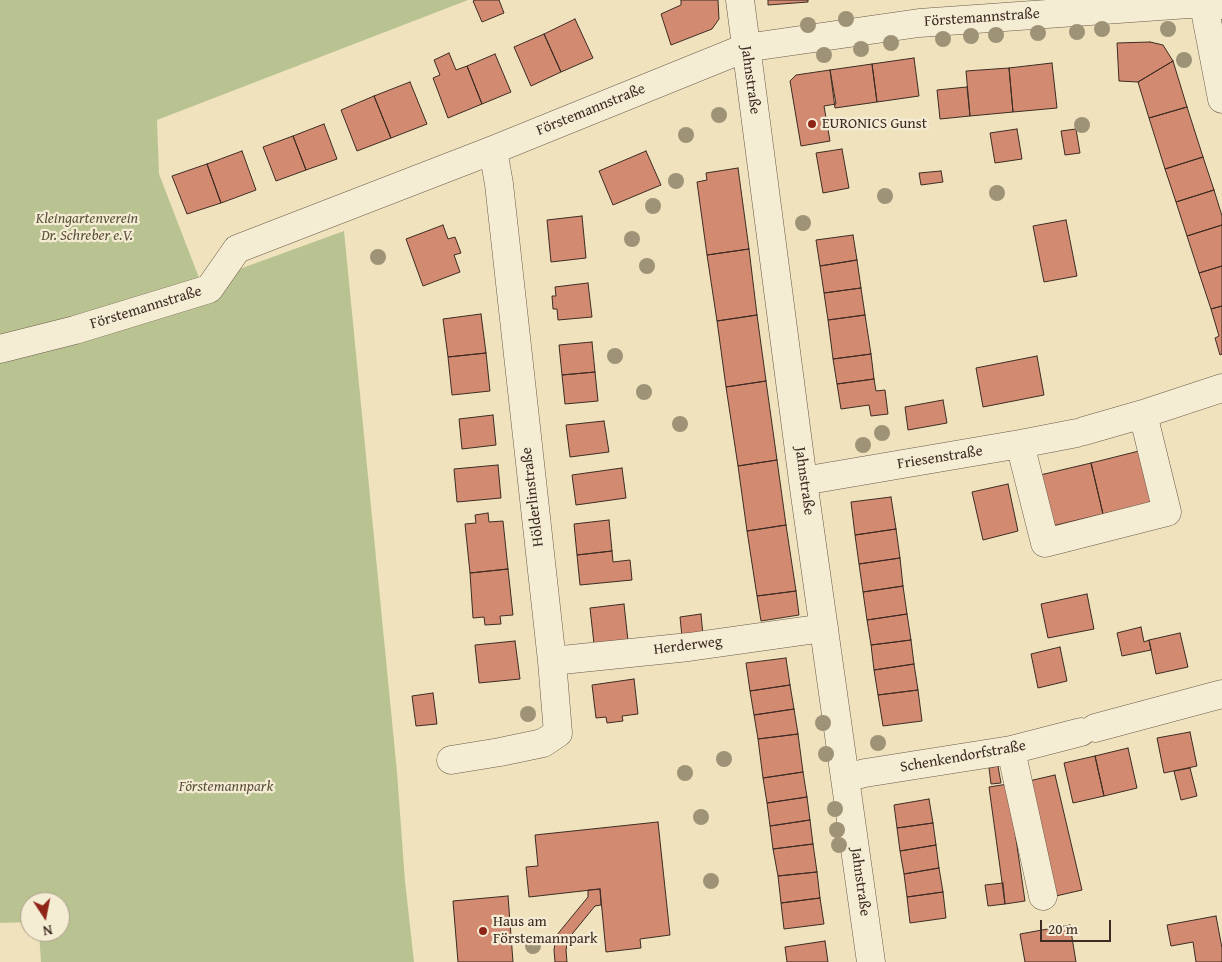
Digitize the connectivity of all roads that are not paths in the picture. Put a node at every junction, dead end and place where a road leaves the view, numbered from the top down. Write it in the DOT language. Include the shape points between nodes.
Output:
graph roads {
  1 [pos="740,0"];
  2 [pos="1209,3"];
  3 [pos="745,48"];
  4 [pos="1222,99"];
  5 [pos="493,150"];
  6 [pos="0,348"];
  7 [pos="1222,388"];
  8 [pos="1143,414"];
  9 [pos="1020,444"];
  10 [pos="803,481"];
  11 [pos="824,628"];
  12 [pos="552,661"];
  13 [pos="1222,694"];
  14 [pos="1011,750"];
  15 [pos="451,760"];
  16 [pos="845,778"];
  17 [pos="1043,896"];
  18 [pos="872,962"];
  1 -- 3 [label="street, Jahnstraße"];
  2 -- 3 [label="street, Förstemannstraße" via="919,23"];
  2 -- 4 [label="street"];
  3 -- 5 [label="street, Förstemannstraße"];
  3 -- 10 [label="street, Jahnstraße"];
  5 -- 6 [label="street, Förstemannstraße" via="237,250 209,289 75,330"];
  5 -- 12 [label="street, Hölderlinstraße"];
  7 -- 8 [label="street, Friesenstraße"];
  8 -- 9 [label="street, Friesenstraße" via="1081,432"];
  8 -- 9 [label="street" via="1167,512 1045,543"];
  9 -- 10 [label="street, Friesenstraße"];
  10 -- 11 [label="street, Jahnstraße"];
  11 -- 12 [label="street, Herderweg" via="689,647"];
  11 -- 16 [label="street, Jahnstraße"];
  12 -- 15 [label="street, Hölderlinstraße" via="558,733 543,743"];
  13 -- 14 [label="street, Schenkendorfstraße"];
  14 -- 16 [label="street, Schenkendorfstraße"];
  14 -- 17 [label="street"];
  16 -- 18 [label="street, Jahnstraße"];
}
